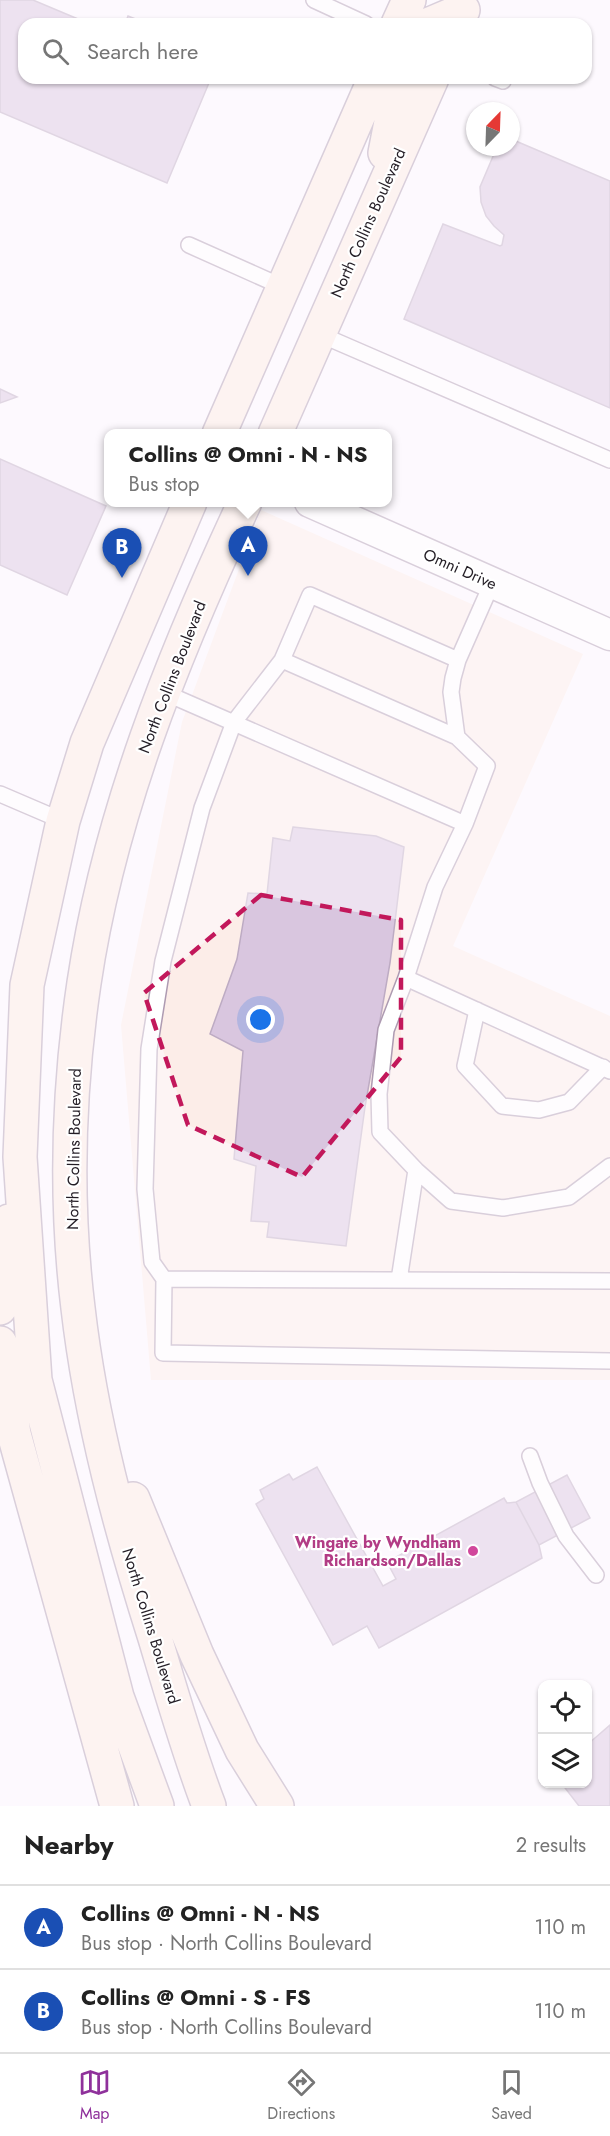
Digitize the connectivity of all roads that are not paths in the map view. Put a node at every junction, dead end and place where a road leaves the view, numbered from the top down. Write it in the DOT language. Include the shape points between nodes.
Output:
graph roads {
  1 [pos="314,0"];
  2 [pos="409,0"];
  3 [pos="462,11"];
  4 [pos="353,18"];
  5 [pos="401,18"];
  6 [pos="445,18"];
  7 [pos="372,84"];
  8 [pos="396,84"];
  9 [pos="429,84"];
  10 [pos="374,210"];
  11 [pos="189,245"];
  12 [pos="283,287"];
  13 [pos="319,334"];
  14 [pos="221,429"];
  15 [pos="277,429"];
  16 [pos="610,460"];
  17 [pos="188,507"];
  18 [pos="243,507"];
  19 [pos="321,507"];
  20 [pos="492,583"];
  21 [pos="610,634"];
  22 [pos="282,660"];
  23 [pos="458,660"];
  24 [pos="163,692"];
  25 [pos="234,722"];
  26 [pos="457,737"];
  27 [pos="0,794"];
  28 [pos="63,820"];
  29 [pos="465,824"];
  30 [pos="406,978"];
  31 [pos="477,1010"];
  32 [pos="606,1069"];
  33 [pos="20,1157"];
  34 [pos="610,1166"];
  35 [pos="416,1170"];
  36 [pos="164,1279"];
  37 [pos="399,1280"];
  38 [pos="610,1281"];
  39 [pos="0,1308"];
  40 [pos="0,1342"];
  41 [pos="610,1361"];
  42 [pos="93,1403"];
  43 [pos="530,1456"];
  44 [pos="596,1575"];
  45 [pos="117,1806"];
  46 [pos="157,1806"];
  47 [pos="209,1806"];
  48 [pos="277,1806"];
  1 -- 4 [label="lane"];
  2 -- 5 [label="main road"];
  3 -- 6 [label="main road"];
  7 -- 12 [label="main road"];
  8 -- 10 [label="main road"];
  9 -- 10 [label="main road, North Collins Boulevard"];
  10 -- 13 [label="main road, North Collins Boulevard"];
  11 -- 12 [label="lane"];
  12 -- 14 [label="main road"];
  13 -- 15 [label="main road, North Collins Boulevard"];
  13 -- 16 [label="lane"];
  17 -- 28 [label="main road" via="87,743"];
  18 -- 24 [label="main road, North Collins Boulevard"];
  19 -- 20 [label="street, Omni Drive"];
  20 -- 21 [label="street, Omni Drive"];
  20 -- 23 [label="lane"];
  22 -- 23 [label="lane" via="310,595"];
  22 -- 25 [label="lane"];
  22 -- 26 [label="lane"];
  23 -- 26 [label="lane" via="451,692"];
  24 -- 25 [label="lane"];
  24 -- 42 [label="main road, North Collins Boulevard" via="117,832 104,886 84,982 72,1089 72,1241"];
  25 -- 29 [label="lane"];
  25 -- 36 [label="lane" via="202,808 163,961 149,1049 145,1189 152,1262"];
  26 -- 29 [label="lane" via="487,766"];
  27 -- 28 [label="lane"];
  28 -- 33 [label="main road" via="27,985"];
  29 -- 30 [label="lane" via="435,887"];
  30 -- 31 [label="lane"];
  30 -- 35 [label="lane" via="386,1030 379,1094 381,1132"];
  31 -- 32 [label="lane"];
  31 -- 32 [label="lane" via="465,1066 502,1106 538,1110 569,1102"];
  33 -- 39 [label="main road" via="6,1233"];
  33 -- 46 [label="main road" via="35,1380 117,1697"];
  34 -- 35 [label="lane" via="568,1197 503,1208 451,1201"];
  35 -- 37 [label="lane"];
  36 -- 37 [label="lane"];
  36 -- 41 [label="lane" via="163,1353"];
  37 -- 38 [label="lane"];
  40 -- 45 [label="main road" via="14,1434"];
  42 -- 47 [label="main road, North Collins Boulevard" via="138,1585"];
  42 -- 48 [label="main road" via="197,1655 242,1750"];
  43 -- 44 [label="lane" via="566,1536"];
}
